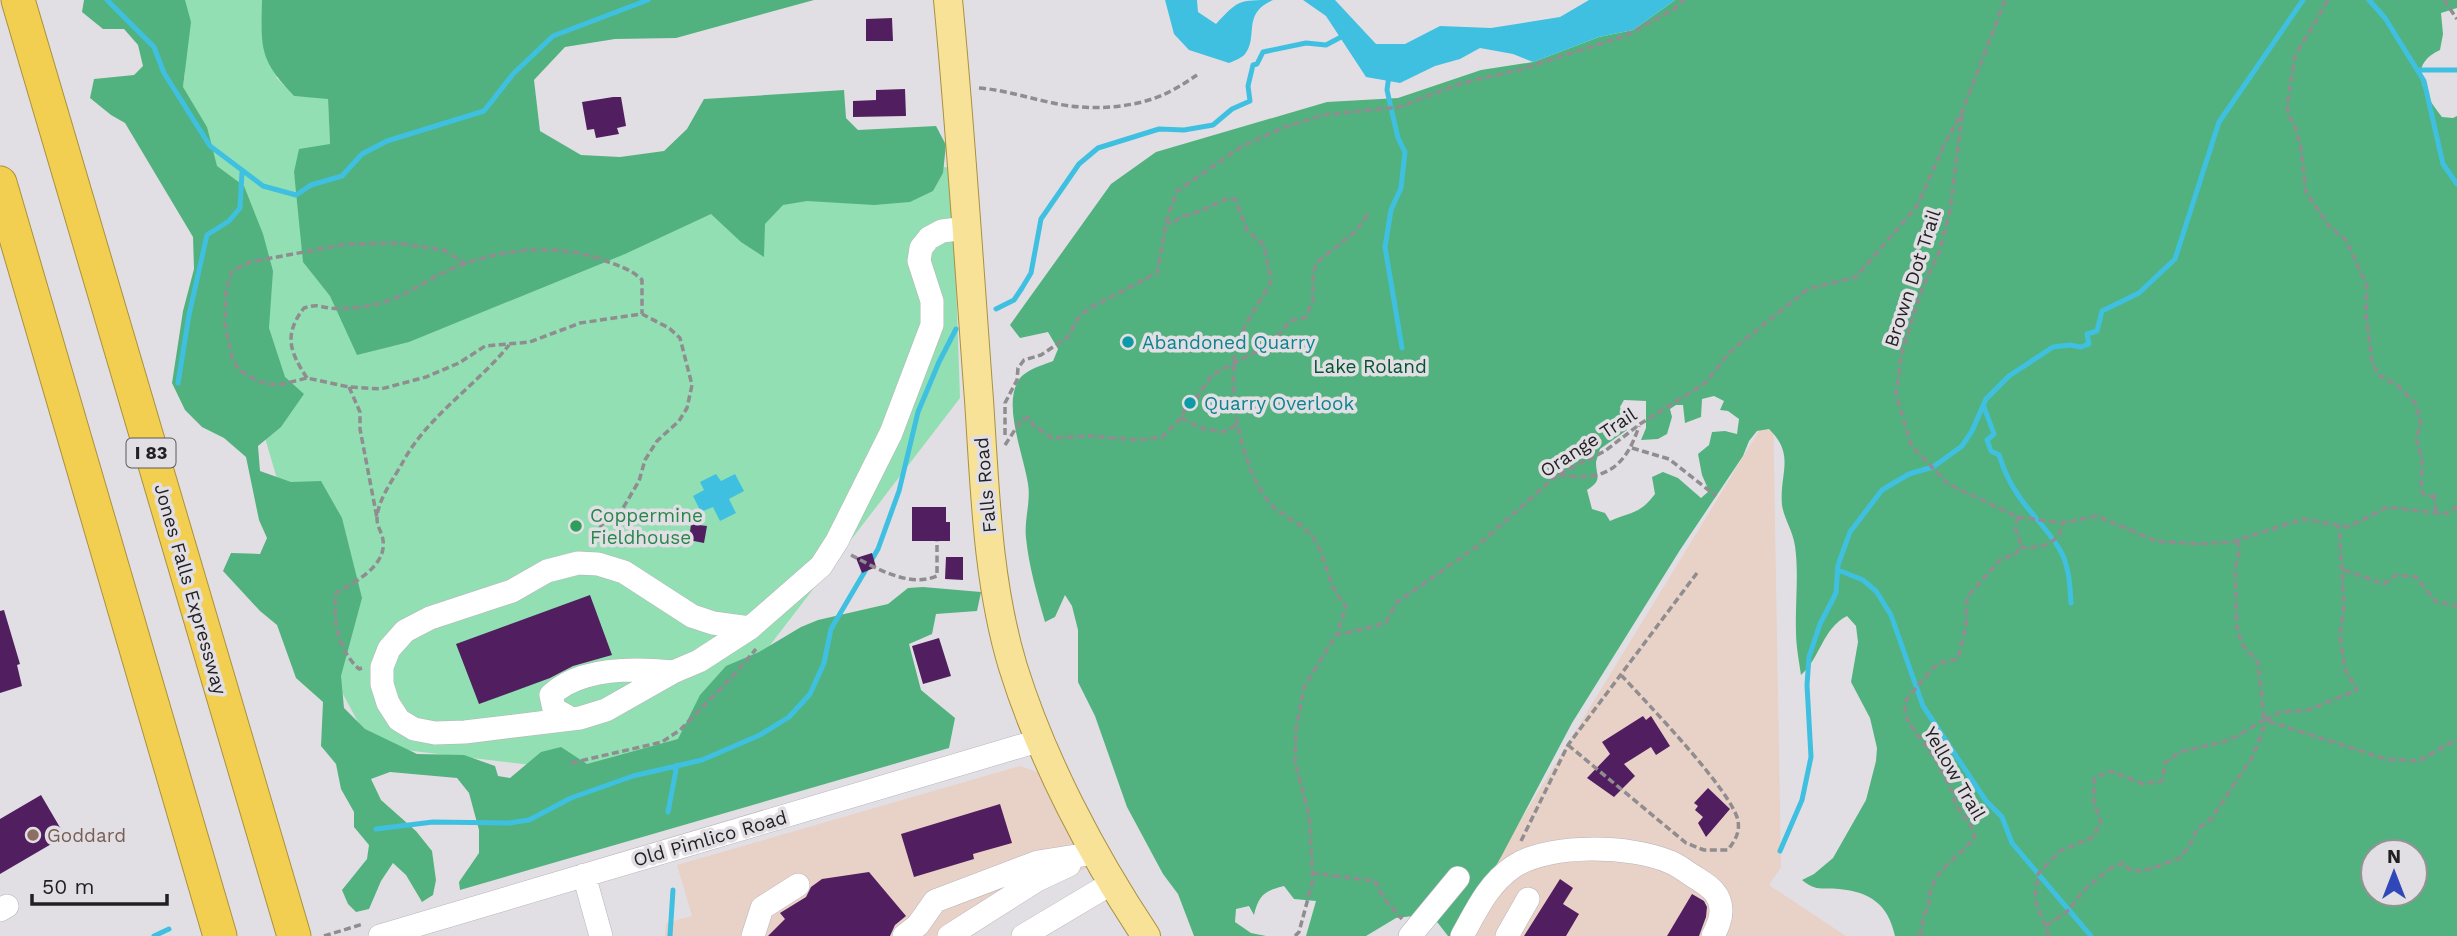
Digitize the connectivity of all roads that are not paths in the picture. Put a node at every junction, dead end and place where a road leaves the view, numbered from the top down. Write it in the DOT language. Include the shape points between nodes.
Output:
graph roads {
  1 [pos="18,0"];
  2 [pos="948,0"];
  3 [pos="0,183"];
  4 [pos="967,228"];
  5 [pos="757,634"];
  6 [pos="673,672"];
  7 [pos="572,719"];
  8 [pos="1041,740"];
  9 [pos="1094,853"];
  10 [pos="584,875"];
  11 [pos="1458,878"];
  12 [pos="1112,883"];
  13 [pos="798,885"];
  14 [pos="1528,899"];
  15 [pos="289,921"];
  16 [pos="218,931"];
  17 [pos="1412,934"];
  18 [pos="380,936"];
  19 [pos="601,936"];
  20 [pos="753,936"];
  21 [pos="904,936"];
  22 [pos="949,936"];
  23 [pos="1023,936"];
  24 [pos="1146,936"];
  25 [pos="1462,936"];
  26 [pos="1507,936"];
  27 [pos="1713,936"];
  1 -- 15 [label="highway, Jones Falls Expressway / I 83"];
  2 -- 4 [label="main road, Falls Road"];
  3 -- 16 [label="highway"];
  4 -- 5 [label="street" via="942,231 921,248 919,261 932,301 932,325 891,433 821,566"];
  4 -- 8 [label="main road, Falls Road" via="993,446 987,522 1012,665"];
  5 -- 6 [label="street"];
  5 -- 7 [label="street" via="692,616 624,572 578,563 547,571 512,591 405,631 389,649 382,667 388,703 399,720 414,729 465,732"];
  6 -- 7 [label="street" via="606,710"];
  6 -- 7 [label="street" via="611,670 568,685 551,695 551,703"];
  8 -- 9 [label="main road, Falls Road"];
  8 -- 10 [label="street, Old Pimlico Road"];
  9 -- 12 [label="main road, Falls Road"];
  9 -- 21 [label="street" via="1038,862 935,901"];
  9 -- 22 [label="street" via="1037,880"];
  10 -- 18 [label="street, Old Pimlico Road"];
  10 -- 19 [label="street"];
  11 -- 17 [label="street"];
  12 -- 23 [label="street"];
  12 -- 24 [label="main road, Falls Road"];
  13 -- 20 [label="street" via="762,908"];
  14 -- 26 [label="street"];
  25 -- 27 [label="street" via="1488,891 1514,866 1555,852 1587,850 1631,852 1670,862 1714,889 1721,908"];
}
